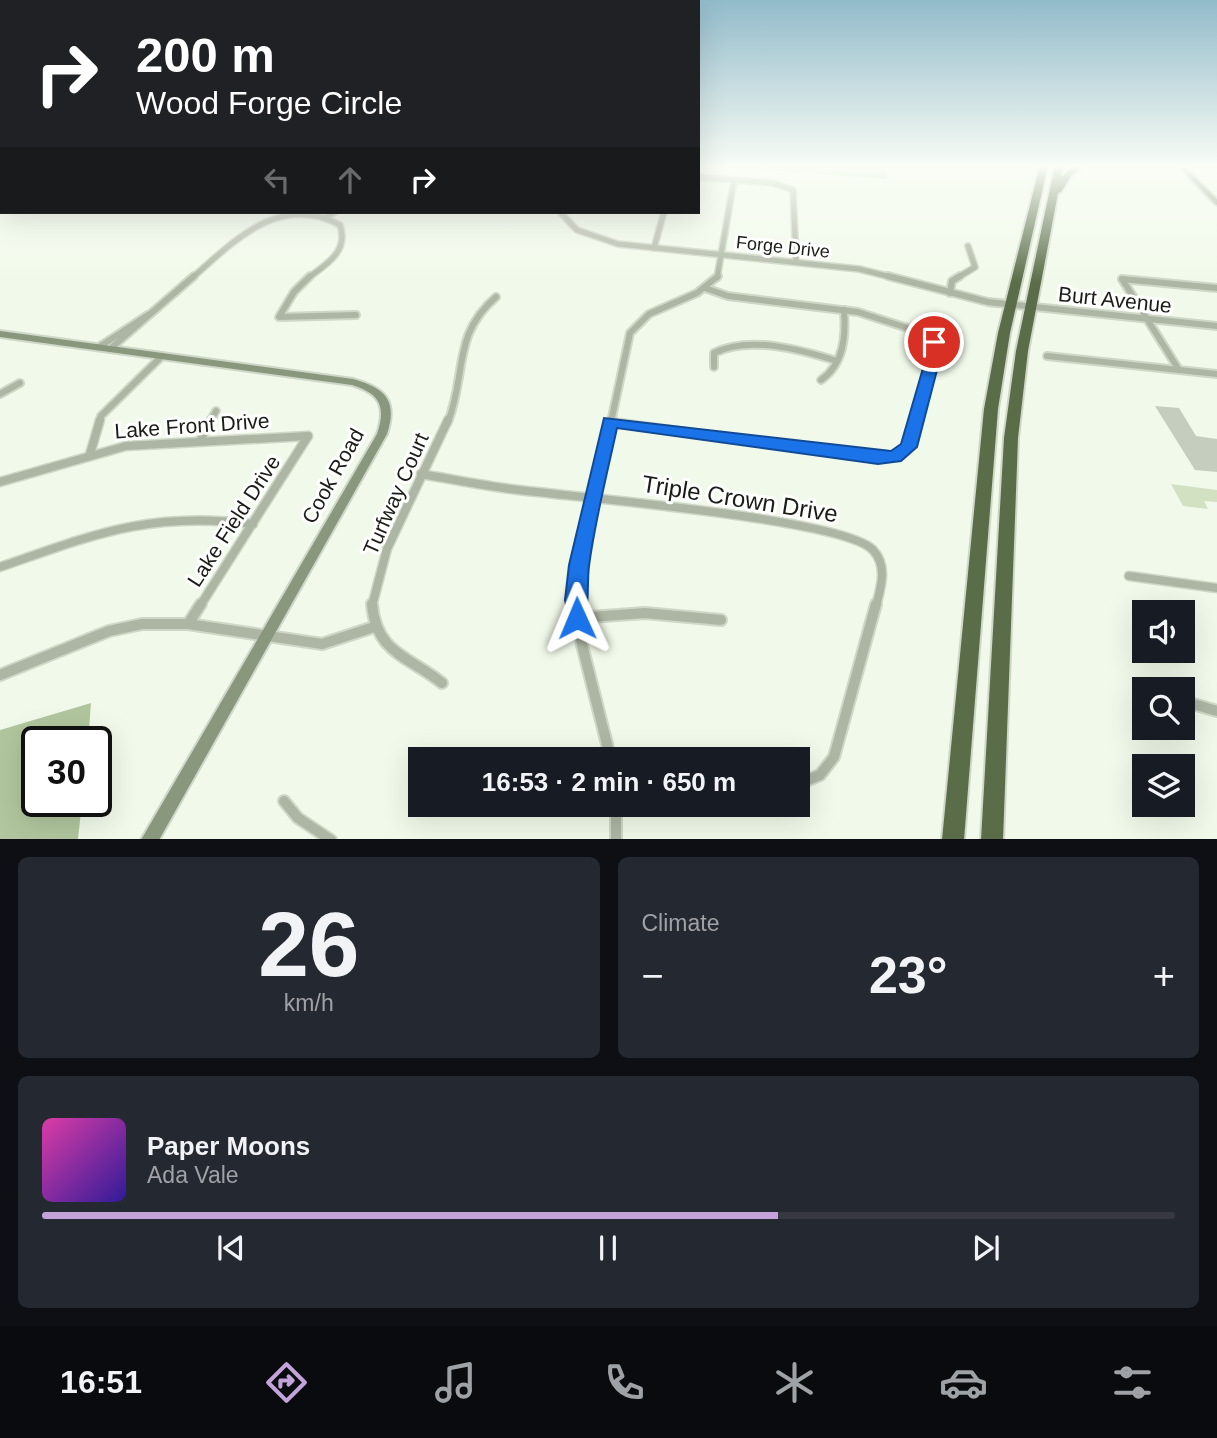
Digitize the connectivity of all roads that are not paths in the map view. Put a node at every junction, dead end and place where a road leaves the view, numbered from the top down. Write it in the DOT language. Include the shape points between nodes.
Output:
graph roads {
  1 [pos="731,204"];
  2 [pos="794,204"];
  3 [pos="1034,204"];
  4 [pos="1035,204"];
  5 [pos="1051,204"];
  6 [pos="1033,212"];
  7 [pos="331,214"];
  8 [pos="562,214"];
  9 [pos="663,214"];
  10 [pos="326,217"];
  11 [pos="968,246"];
  12 [pos="654,248"];
  13 [pos="724,255"];
  14 [pos="796,262"];
  15 [pos="705,288"];
  16 [pos="1217,288"];
  17 [pos="950,293"];
  18 [pos="496,297"];
  19 [pos="1010,305"];
  20 [pos="1030,307"];
  21 [pos="844,310"];
  22 [pos="152,314"];
  23 [pos="356,315"];
  24 [pos="1146,319"];
  25 [pos="1217,326"];
  26 [pos="0,334"];
  27 [pos="99,347"];
  28 [pos="110,349"];
  29 [pos="162,356"];
  30 [pos="1047,356"];
  31 [pos="837,361"];
  32 [pos="714,367"];
  33 [pos="1179,370"];
  34 [pos="1217,374"];
  35 [pos="821,380"];
  36 [pos="20,383"];
  37 [pos="0,394"];
  38 [pos="216,411"];
  39 [pos="610,422"];
  40 [pos="308,436"];
  41 [pos="200,441"];
  42 [pos="90,454"];
  43 [pos="421,474"];
  44 [pos="0,482"];
  45 [pos="593,499"];
  46 [pos="253,524"];
  47 [pos="0,567"];
  48 [pos="1129,576"];
  49 [pos="1217,588"];
  50 [pos="577,618"];
  51 [pos="721,620"];
  52 [pos="188,624"];
  53 [pos="374,627"];
  54 [pos="264,637"];
  55 [pos="0,674"];
  56 [pos="442,683"];
  57 [pos="1195,705"];
  58 [pos="1217,711"];
  59 [pos="608,747"];
  60 [pos="810,780"];
  61 [pos="284,801"];
  62 [pos="616,817"];
  63 [pos="149,839"];
  64 [pos="331,839"];
  65 [pos="616,839"];
  66 [pos="953,839"];
  67 [pos="992,839"];
  1 -- 13 [label="street"];
  2 -- 14 [label="street"];
  3 -- 6 [label="highway"];
  4 -- 6 [label="highway"];
  5 -- 20 [label="highway"];
  6 -- 19 [label="highway"];
  7 -- 10 [label="street"];
  8 -- 12 [label="street, Forge Drive" via="572,227 590,236"];
  9 -- 12 [label="street"];
  10 -- 22 [label="street" via="288,216 254,225"];
  10 -- 23 [label="street" via="340,225 342,243 330,262 299,286 279,317"];
  11 -- 17 [label="street" via="974,269 955,278"];
  12 -- 13 [label="street, Forge Drive"];
  13 -- 14 [label="street, Forge Drive"];
  13 -- 15 [label="street" via="718,276"];
  14 -- 17 [label="street, Forge Drive" via="867,270"];
  15 -- 21 [label="street" via="728,296"];
  15 -- 39 [label="street" via="649,312 631,331"];
  16 -- 24 [label="street" via="1122,279"];
  17 -- 19 [label="street, Forge Drive"];
  18 -- 43 [label="street, Turfway Court" via="470,326 454,408"];
  19 -- 20 [label="street, Burt Avenue"];
  19 -- 66 [label="highway" via="984,470"];
  20 -- 24 [label="street, Burt Avenue"];
  20 -- 67 [label="highway" via="1008,483"];
  21 -- 31 [label="street" via="846,333"];
  21 -- 39 [label="street" via="913,328 934,342 908,447 899,455 878,458"];
  22 -- 27 [label="street"];
  22 -- 28 [label="street"];
  24 -- 25 [label="street, Burt Avenue"];
  24 -- 33 [label="street"];
  26 -- 27 [label="street, Cook Road"];
  27 -- 28 [label="street, Cook Road"];
  28 -- 29 [label="street, Cook Road"];
  29 -- 42 [label="street" via="101,416"];
  29 -- 54 [label="street, Cook Road" via="353,382 376,389 386,402 382,433"];
  30 -- 33 [label="street"];
  31 -- 32 [label="street" via="731,345 715,353"];
  31 -- 35 [label="street"];
  33 -- 34 [label="street"];
  36 -- 37 [label="street"];
  38 -- 41 [label="street"];
  39 -- 45 [label="street"];
  40 -- 41 [label="street, Lake Front Drive"];
  40 -- 46 [label="street, Lake Field Drive"];
  41 -- 42 [label="street, Lake Front Drive" via="148,443"];
  42 -- 44 [label="street, Lake Front Drive"];
  43 -- 45 [label="street, Triple Crown Drive"];
  43 -- 53 [label="street, Turfway Court" via="377,580"];
  45 -- 50 [label="street" via="575,588"];
  45 -- 60 [label="street, Triple Crown Drive" via="837,533 862,542 877,555 882,583 840,743 825,770"];
  46 -- 47 [label="street" via="178,519 145,522"];
  46 -- 52 [label="street, Lake Field Drive"];
  48 -- 49 [label="street"];
  50 -- 51 [label="street" via="645,613"];
  50 -- 59 [label="street"];
  52 -- 54 [label="street"];
  52 -- 55 [label="street" via="128,626"];
  53 -- 54 [label="street" via="322,644"];
  53 -- 56 [label="street" via="389,648 426,668"];
  54 -- 63 [label="street, Cook Road"];
  57 -- 58 [label="street"];
  61 -- 64 [label="street" via="298,818"];
  62 -- 65 [label="street"];
}
